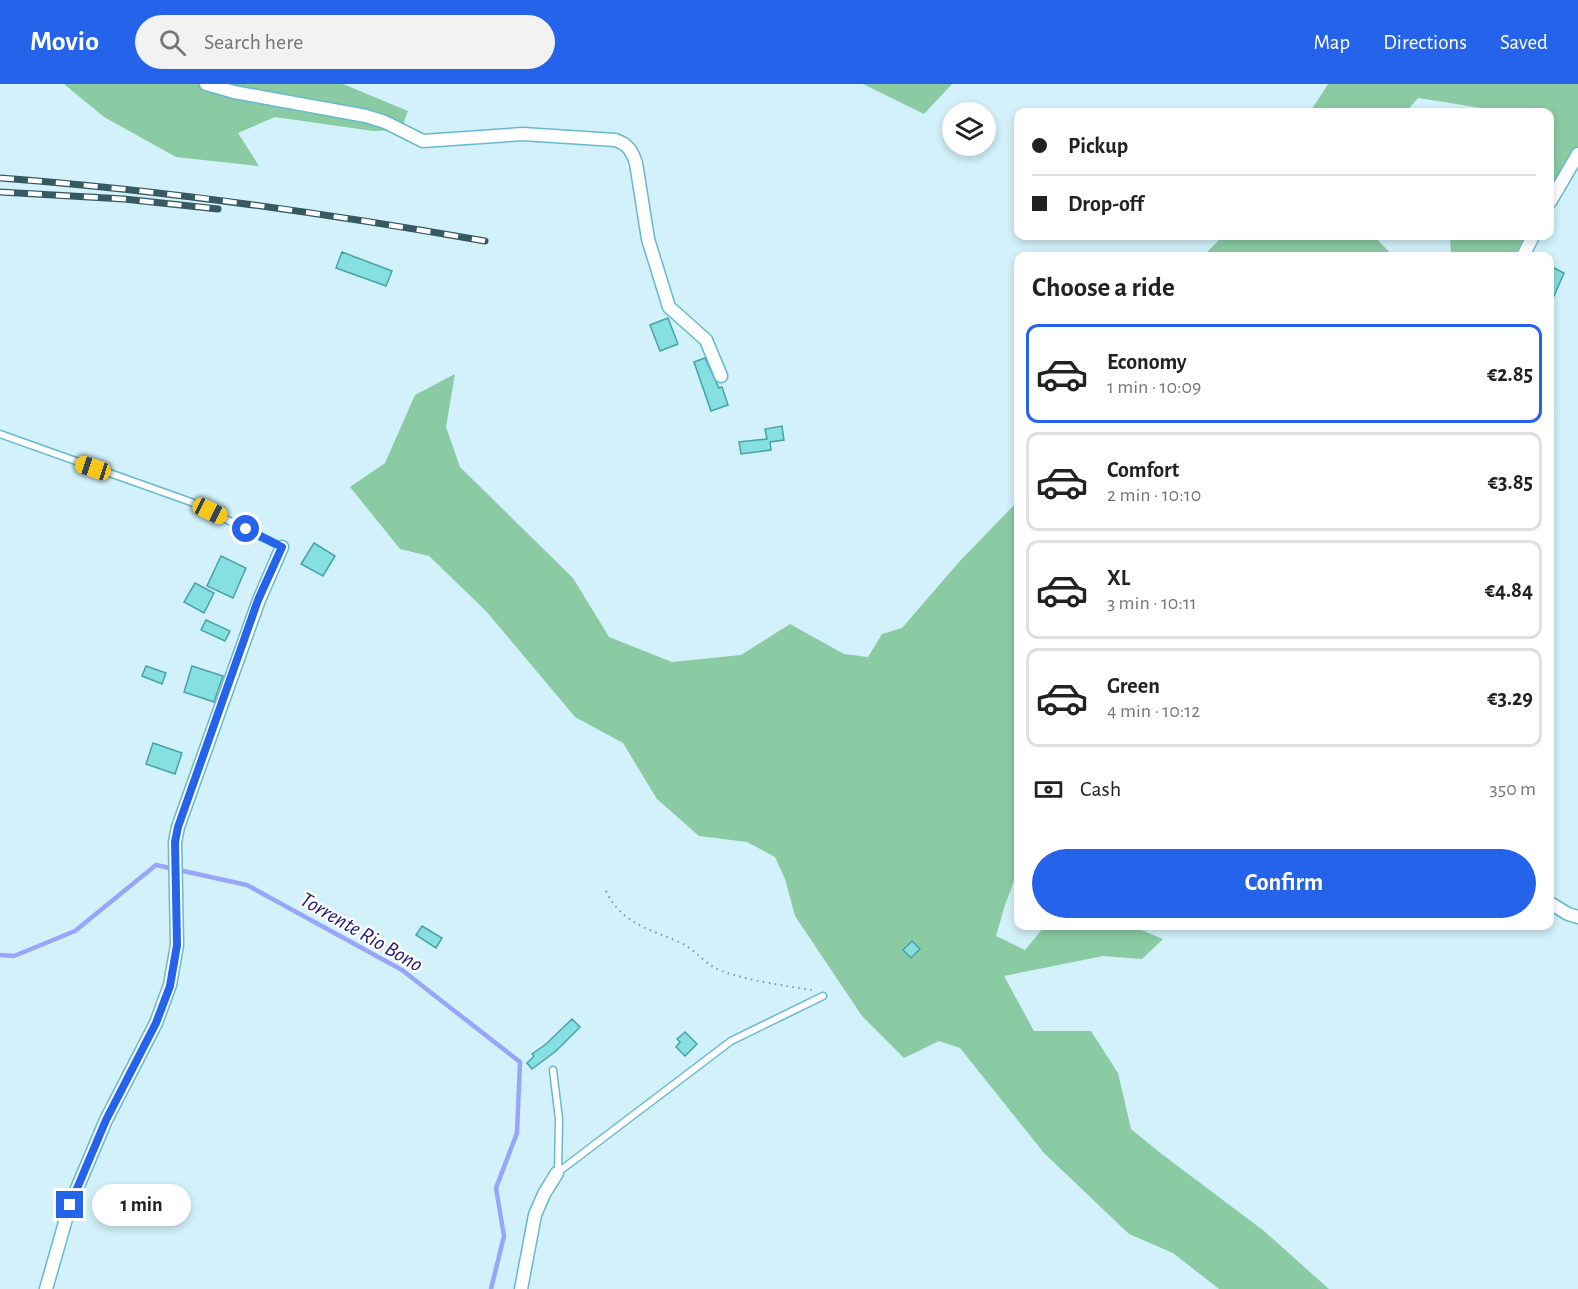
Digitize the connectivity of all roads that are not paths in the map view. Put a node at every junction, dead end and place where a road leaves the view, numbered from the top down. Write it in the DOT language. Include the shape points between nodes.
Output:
graph roads {
  1 [pos="207,84"];
  2 [pos="1578,154"];
  3 [pos="1554,195"];
  4 [pos="721,376"];
  5 [pos="0,434"];
  6 [pos="282,547"];
  7 [pos="1554,905"];
  8 [pos="1578,917"];
  9 [pos="823,996"];
  10 [pos="553,1070"];
  11 [pos="558,1173"];
  12 [pos="46,1289"];
  13 [pos="521,1289"];
  1 -- 4 [label="street" via="366,116 423,141 523,134 624,143 636,163 648,239 669,307 706,340"];
  2 -- 3 [label="street"];
  5 -- 6 [label="lane" via="191,502"];
  6 -- 12 [label="street" via="258,600 178,827 177,945 170,986 70,1205"];
  7 -- 8 [label="street"];
  9 -- 11 [label="lane" via="721,1048"];
  10 -- 11 [label="lane" via="559,1119"];
  11 -- 13 [label="street" via="535,1215"];
}
